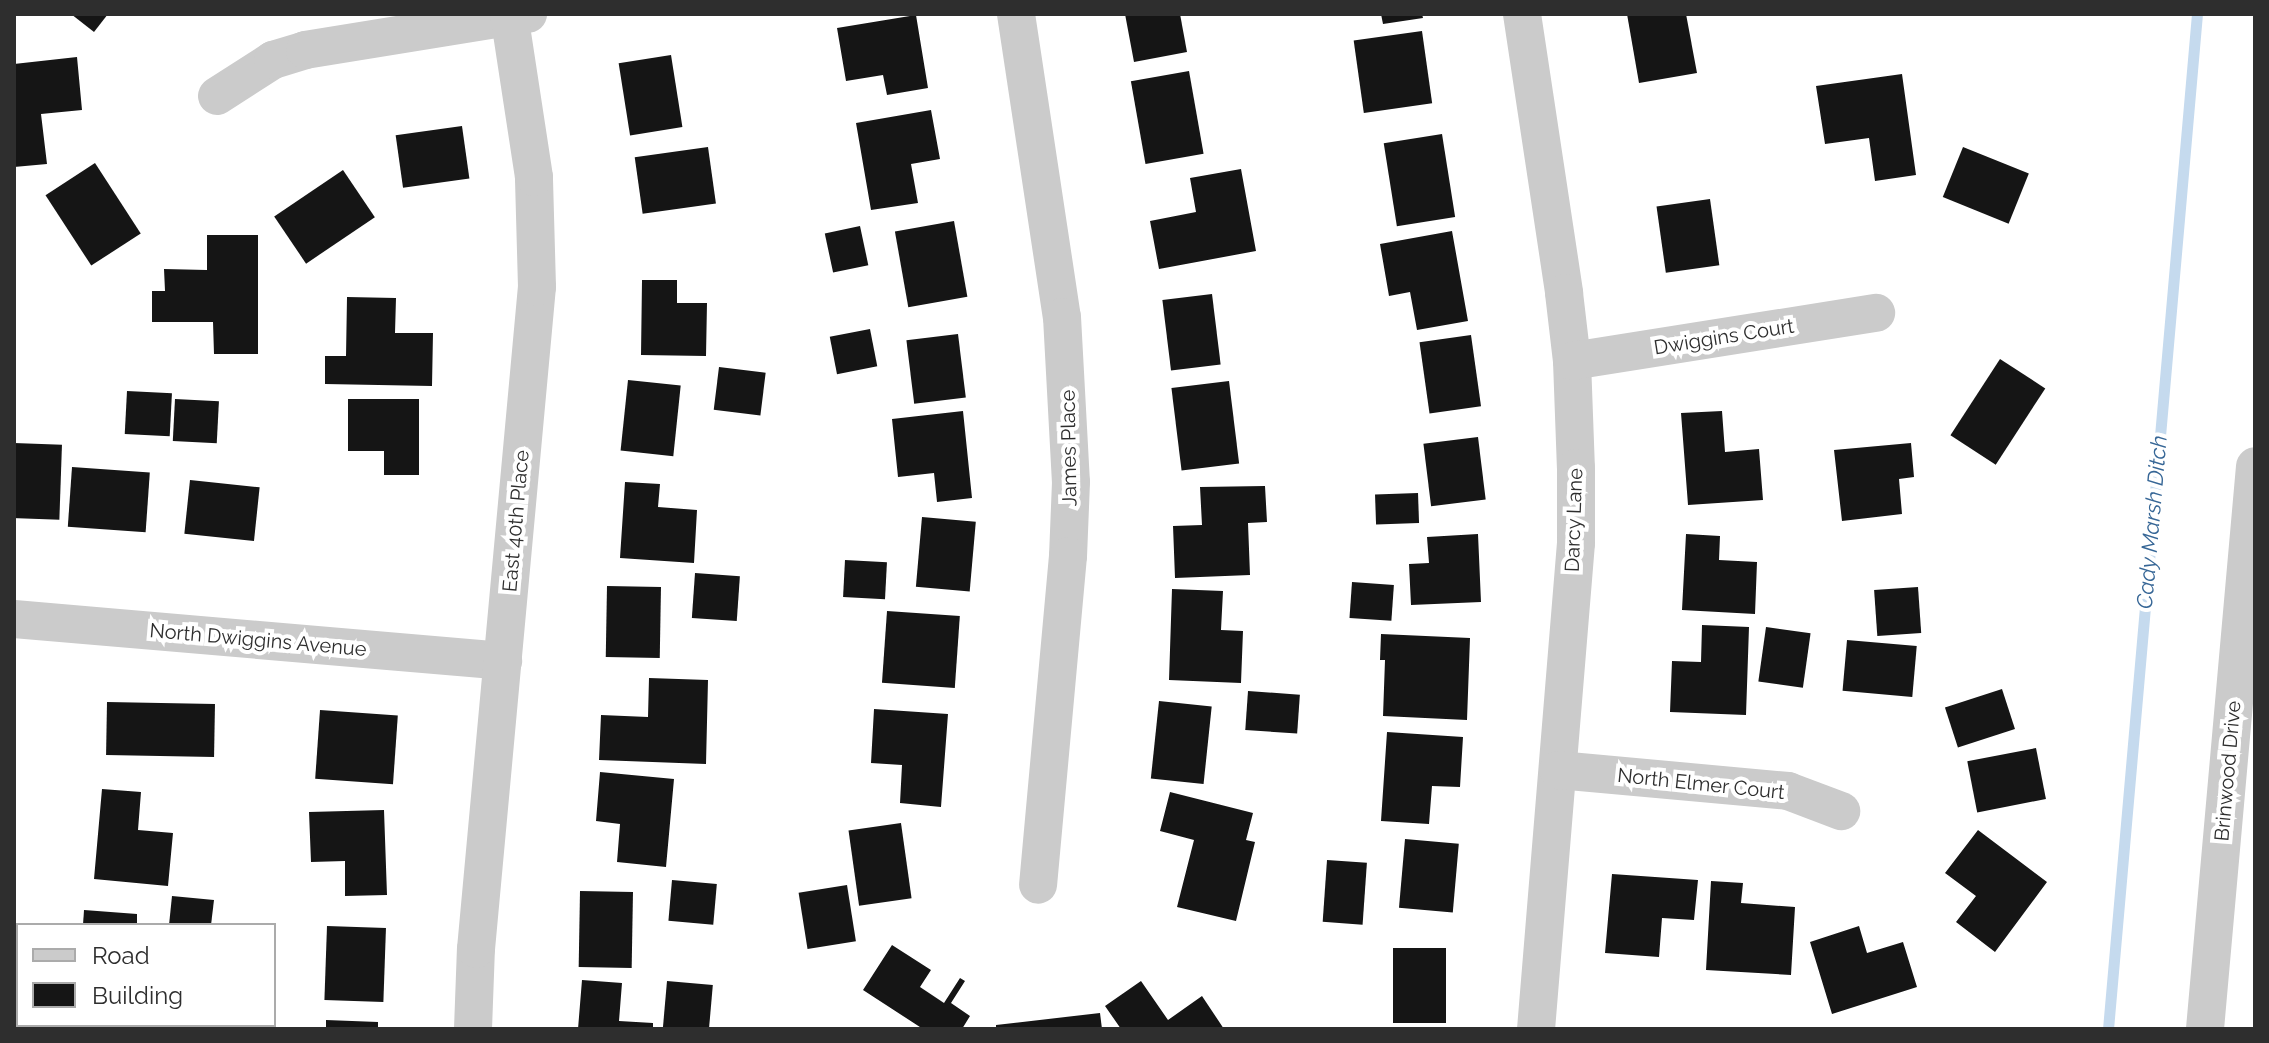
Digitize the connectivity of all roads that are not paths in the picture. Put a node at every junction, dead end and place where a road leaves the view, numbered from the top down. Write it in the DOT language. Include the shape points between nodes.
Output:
graph roads {
  1 [pos="1016,14"];
  2 [pos="1522,14"];
  3 [pos="515,15"];
  4 [pos="217,96"];
  5 [pos="1876,313"];
  6 [pos="1572,361"];
  7 [pos="2255,466"];
  8 [pos="14,619"];
  9 [pos="503,661"];
  10 [pos="2244,712"];
  11 [pos="1558,770"];
  12 [pos="1841,811"];
  13 [pos="1038,885"];
  14 [pos="473,1029"];
  15 [pos="1536,1029"];
  16 [pos="2205,1029"];
  1 -- 13 [label="street, James Place" via="1062,317 1071,468"];
  2 -- 6 [label="street, Darcy Lane"];
  3 -- 4 [label="street" via="305,50 273,60"];
  3 -- 9 [label="street, East 40th Place" via="534,177 537,287"];
  5 -- 6 [label="street, Dwiggins Court"];
  6 -- 11 [label="street, Darcy Lane" via="1576,543"];
  7 -- 10 [label="street, Brinwood Drive"];
  8 -- 9 [label="street, North Dwiggins Avenue"];
  9 -- 14 [label="street, East 40th Place"];
  10 -- 16 [label="street, Brinwood Drive"];
  11 -- 12 [label="street, North Elmer Court" via="1788,791"];
  11 -- 15 [label="street, Darcy Lane"];
}
